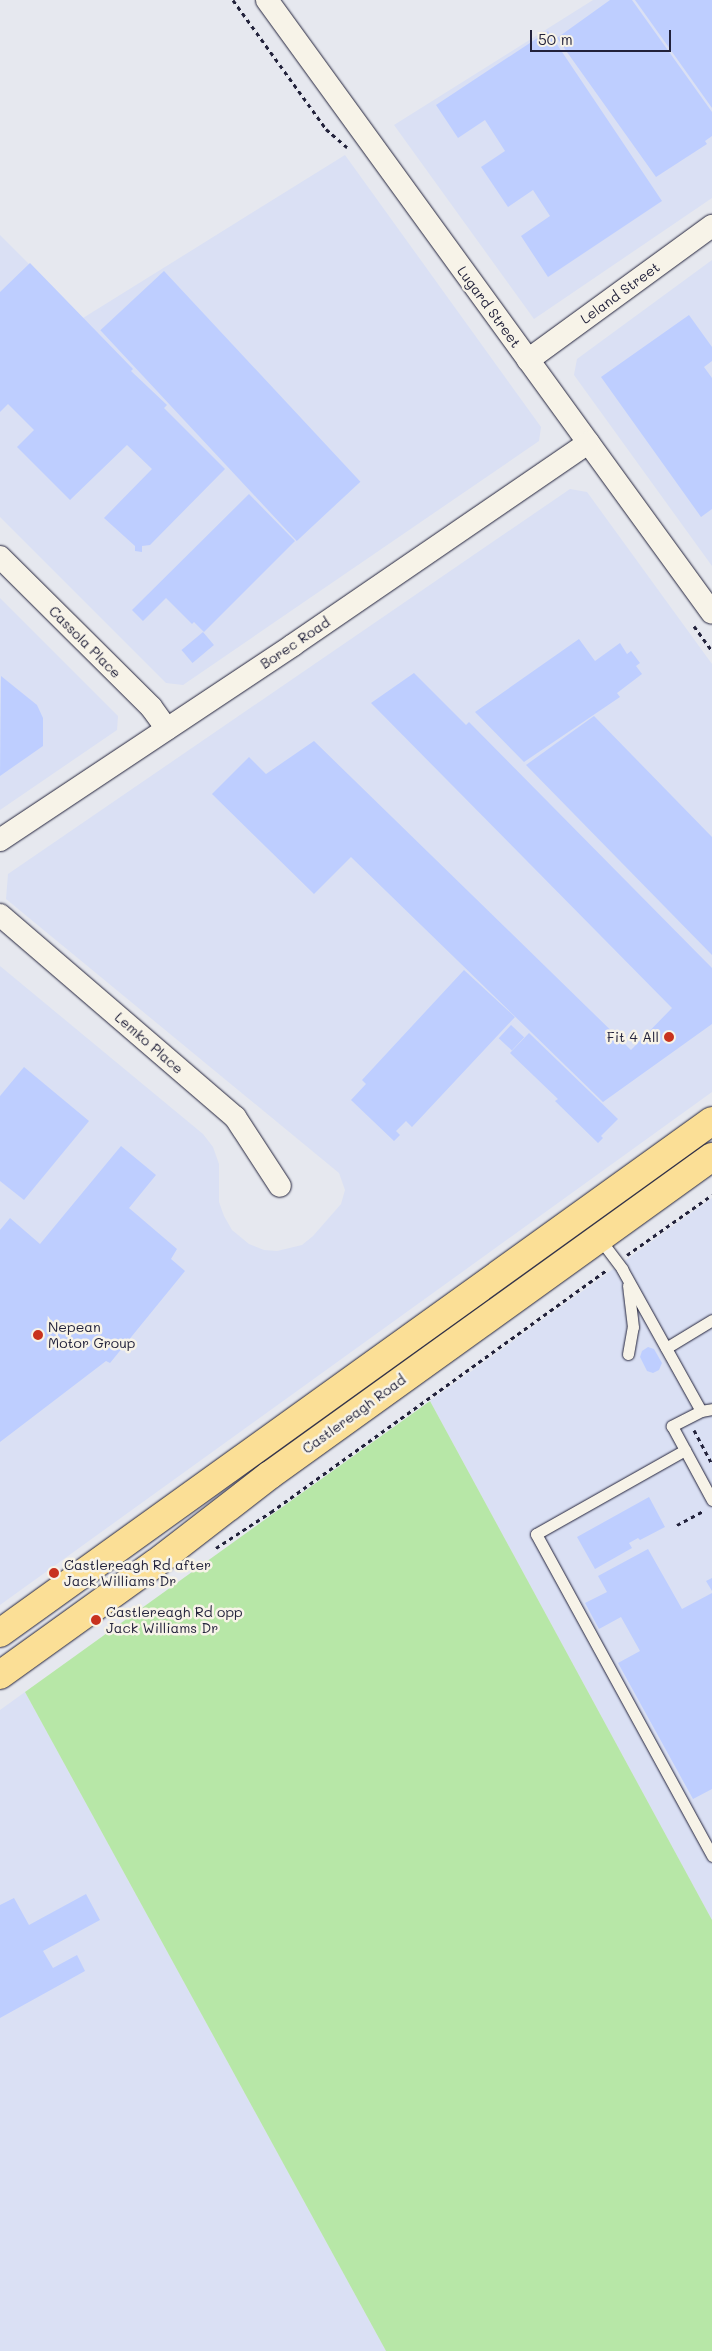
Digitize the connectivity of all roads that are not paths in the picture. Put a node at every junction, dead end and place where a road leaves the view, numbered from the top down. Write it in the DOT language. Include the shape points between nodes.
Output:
graph roads {
  1 [pos="267,0"];
  2 [pos="712,226"];
  3 [pos="528,360"];
  4 [pos="588,443"];
  5 [pos="0,556"];
  6 [pos="712,613"];
  7 [pos="167,729"];
  8 [pos="0,840"];
  9 [pos="0,915"];
  10 [pos="712,1122"];
  11 [pos="712,1157"];
  12 [pos="280,1186"];
  13 [pos="599,1238"];
  14 [pos="627,1278"];
  15 [pos="712,1320"];
  16 [pos="666,1348"];
  17 [pos="628,1354"];
  18 [pos="707,1410"];
  19 [pos="685,1450"];
  20 [pos="712,1500"];
  21 [pos="0,1633"];
  22 [pos="0,1675"];
  23 [pos="712,1856"];
  1 -- 3 [label="street, Lugard Street"];
  2 -- 3 [label="street, Leland Street"];
  3 -- 4 [label="street, Lugard Street"];
  4 -- 6 [label="street, Lugard Street"];
  4 -- 7 [label="street, Borec Road"];
  5 -- 7 [label="street, Cassola Place" via="151,708"];
  7 -- 8 [label="street, Borec Road"];
  9 -- 12 [label="street, Lemko Place" via="235,1117"];
  10 -- 21 [label="main road, Castlereagh Road"];
  11 -- 13 [label="main road, Castlereagh Road"];
  13 -- 14 [label="lane"];
  13 -- 22 [label="main road, Castlereagh Road"];
  14 -- 16 [label="lane"];
  14 -- 17 [label="lane" via="633,1327"];
  15 -- 16 [label="lane"];
  16 -- 18 [label="lane"];
  18 -- 19 [label="lane" via="672,1426"];
  19 -- 20 [label="lane"];
  19 -- 23 [label="lane" via="536,1534"];
}
